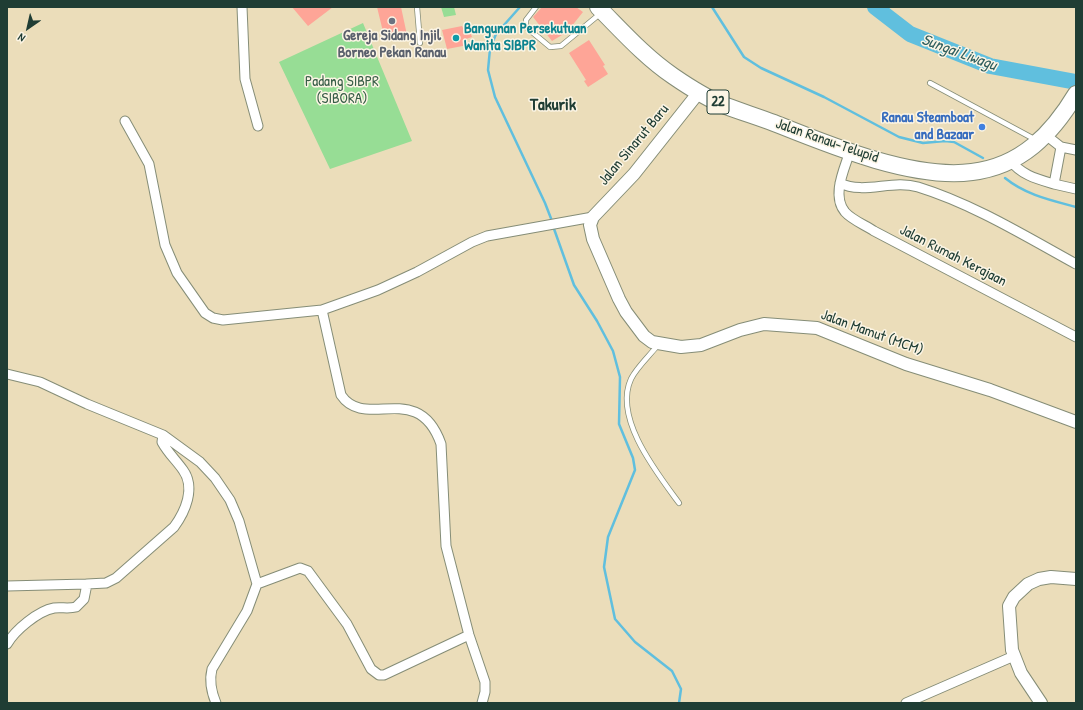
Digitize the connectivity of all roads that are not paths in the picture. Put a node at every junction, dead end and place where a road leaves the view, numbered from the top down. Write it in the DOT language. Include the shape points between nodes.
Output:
graph roads {
  1 [pos="242,7"];
  2 [pos="417,7"];
  3 [pos="536,7"];
  4 [pos="600,9"];
  5 [pos="420,43"];
  6 [pos="930,83"];
  7 [pos="699,92"];
  8 [pos="1072,101"];
  9 [pos="126,121"];
  10 [pos="258,126"];
  11 [pos="1043,139"];
  12 [pos="1061,147"];
  13 [pos="1076,150"];
  14 [pos="850,151"];
  15 [pos="1010,160"];
  16 [pos="840,183"];
  17 [pos="1054,184"];
  18 [pos="1076,189"];
  19 [pos="593,217"];
  20 [pos="1076,264"];
  21 [pos="322,310"];
  22 [pos="1076,336"];
  23 [pos="659,344"];
  24 [pos="7,374"];
  25 [pos="1076,422"];
  26 [pos="163,435"];
  27 [pos="679,504"];
  28 [pos="1076,579"];
  29 [pos="87,584"];
  30 [pos="257,584"];
  31 [pos="7,586"];
  32 [pos="469,634"];
  33 [pos="7,644"];
  34 [pos="1014,656"];
  35 [pos="216,703"];
  36 [pos="482,703"];
  37 [pos="906,703"];
  38 [pos="1041,703"];
  1 -- 10 [label="street" via="245,79"];
  2 -- 5 [label="lane"];
  3 -- 4 [label="lane" via="526,20 526,27 554,48 564,44"];
  4 -- 7 [label="highway, Jalan Ranau-Telupid / 22" via="652,60"];
  6 -- 11 [label="lane"];
  7 -- 14 [label="highway, Jalan Ranau-Telupid / 22" via="725,106"];
  7 -- 19 [label="street, Jalan Sinarut Baru" via="634,174"];
  8 -- 11 [label="highway, Jalan Ranau-Telupid / 22"];
  9 -- 21 [label="street" via="149,164 165,245 170,258 177,273 205,313 223,320"];
  11 -- 12 [label="street"];
  11 -- 15 [label="highway, Jalan Ranau-Telupid / 22" via="1028,152"];
  12 -- 13 [label="street"];
  12 -- 17 [label="street"];
  14 -- 15 [label="highway, Jalan Ranau-Telupid / 22" via="929,172 972,172"];
  14 -- 16 [label="street, Jalan Rumah Kerajaan"];
  15 -- 17 [label="street" via="1030,177"];
  16 -- 20 [label="street" via="852,188 898,184 917,186 961,203"];
  16 -- 22 [label="street, Jalan Rumah Kerajaan" via="841,203 852,217 907,249"];
  17 -- 18 [label="street"];
  19 -- 21 [label="street" via="487,236 397,282"];
  19 -- 23 [label="street, Jalan Mamut (MCM)" via="590,225 593,239 626,312 644,336"];
  21 -- 32 [label="street" via="345,402 360,409 412,410 431,424 437,434 441,444 446,546"];
  23 -- 25 [label="street, Jalan Mamut (MCM)" via="681,347 701,345 764,324 817,328 906,364 990,390"];
  23 -- 27 [label="lane" via="631,379 627,400 632,429 650,462"];
  24 -- 26 [label="street" via="40,382"];
  26 -- 29 [label="street" via="162,442 184,471 190,488 180,519 174,528 116,578"];
  26 -- 30 [label="street" via="200,462 230,500 239,521"];
  28 -- 34 [label="street" via="1039,579 1028,584 1014,597 1009,606"];
  29 -- 31 [label="street"];
  29 -- 33 [label="street" via="84,599 76,607 56,608 42,613 16,630"];
  30 -- 32 [label="street" via="300,568 308,571 347,624 371,669 379,675 384,675"];
  30 -- 35 [label="street" via="247,611 212,669 211,690"];
  32 -- 36 [label="street" via="485,682"];
  34 -- 37 [label="street"];
  34 -- 38 [label="street" via="1021,673"];
}
